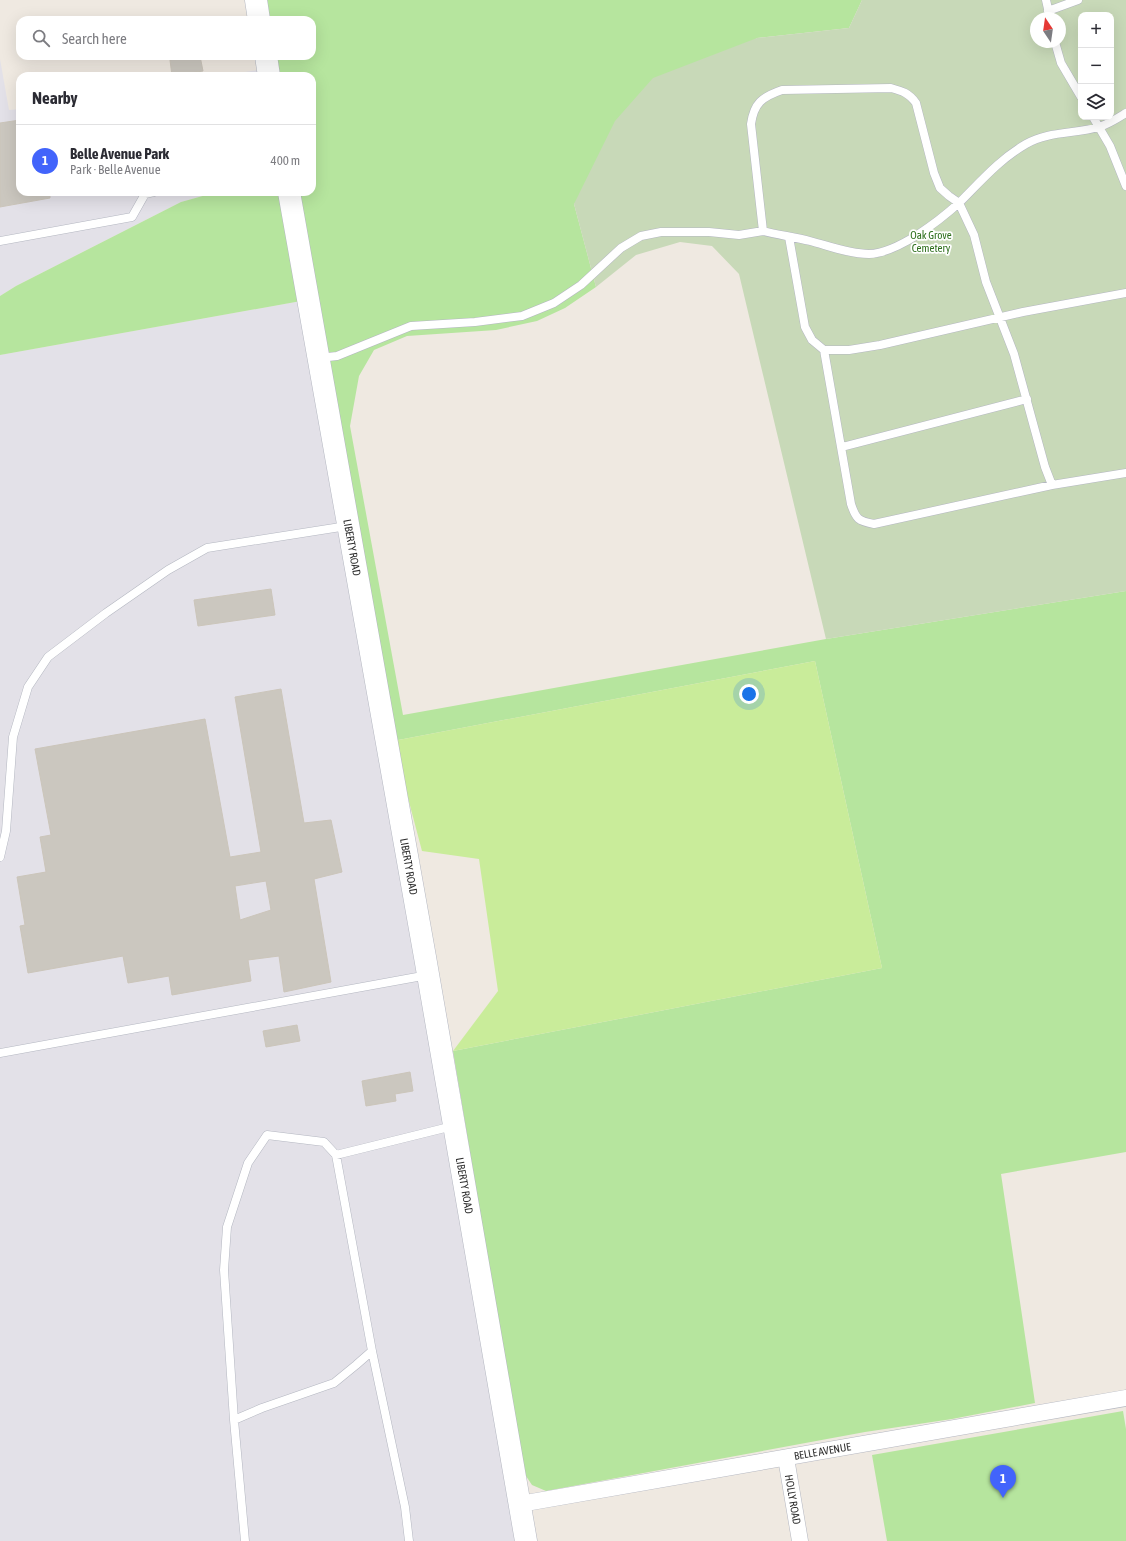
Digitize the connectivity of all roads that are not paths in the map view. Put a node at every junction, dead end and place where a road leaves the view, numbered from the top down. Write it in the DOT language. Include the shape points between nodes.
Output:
graph roads {
  1 [pos="256,0"];
  2 [pos="1046,0"];
  3 [pos="1078,0"];
  4 [pos="1049,12"];
  5 [pos="1053,12"];
  6 [pos="258,16"];
  7 [pos="1057,48"];
  8 [pos="267,60"];
  9 [pos="268,72"];
  10 [pos="1078,92"];
  11 [pos="1126,113"];
  12 [pos="1095,120"];
  13 [pos="1099,127"];
  14 [pos="1126,186"];
  15 [pos="146,196"];
  16 [pos="291,196"];
  17 [pos="959,202"];
  18 [pos="763,231"];
  19 [pos="789,237"];
  20 [pos="0,241"];
  21 [pos="1126,293"];
  22 [pos="1001,318"];
  23 [pos="824,350"];
  24 [pos="318,358"];
  25 [pos="1027,399"];
  26 [pos="842,447"];
  27 [pos="1126,473"];
  28 [pos="1052,485"];
  29 [pos="348,526"];
  30 [pos="0,857"];
  31 [pos="428,975"];
  32 [pos="0,1053"];
  33 [pos="454,1126"];
  34 [pos="336,1155"];
  35 [pos="372,1350"];
  36 [pos="1126,1398"];
  37 [pos="234,1420"];
  38 [pos="786,1458"];
  39 [pos="520,1504"];
  40 [pos="245,1541"];
  41 [pos="409,1541"];
  42 [pos="526,1541"];
  43 [pos="800,1541"];
  1 -- 6 [label="street"];
  2 -- 4 [label="lane"];
  3 -- 5 [label="lane"];
  7 -- 10 [label="lane" via="1061,63"];
  8 -- 9 [label="street"];
  11 -- 13 [label="lane"];
  12 -- 13 [label="lane"];
  13 -- 14 [label="lane" via="1110,146"];
  13 -- 17 [label="lane" via="1045,136 1028,143 1012,152"];
  15 -- 20 [label="lane" via="132,218"];
  16 -- 24 [label="street, LIBERTY ROAD"];
  17 -- 18 [label="lane" via="940,188 916,103 904,91 891,88 782,90 759,102 753,112 751,124"];
  17 -- 19 [label="lane" via="910,239 888,250 870,254 850,252"];
  17 -- 22 [label="lane" via="974,235 986,282"];
  18 -- 19 [label="lane"];
  18 -- 24 [label="lane" via="739,235 661,232 641,236 621,248 581,285 559,300 522,316 411,326 337,356"];
  19 -- 23 [label="lane" via="805,327 812,340"];
  21 -- 22 [label="lane"];
  22 -- 23 [label="lane" via="874,346"];
  22 -- 25 [label="lane"];
  23 -- 26 [label="lane"];
  24 -- 29 [label="street, LIBERTY ROAD"];
  25 -- 26 [label="lane"];
  25 -- 28 [label="lane"];
  26 -- 28 [label="lane" via="851,504 855,516 862,522 874,524"];
  27 -- 28 [label="lane"];
  29 -- 30 [label="lane" via="206,548 168,570 48,657 28,687 13,737 6,831"];
  29 -- 31 [label="street, LIBERTY ROAD"];
  31 -- 32 [label="lane"];
  31 -- 33 [label="street, LIBERTY ROAD"];
  33 -- 34 [label="lane"];
  33 -- 39 [label="street, LIBERTY ROAD"];
  34 -- 35 [label="lane"];
  34 -- 37 [label="lane" via="324,1142 267,1135 248,1163 228,1227 224,1270"];
  35 -- 37 [label="lane" via="334,1383"];
  35 -- 41 [label="lane" via="405,1507"];
  36 -- 38 [label="street, BELLE AVENUE"];
  37 -- 40 [label="lane"];
  38 -- 39 [label="street, BELLE AVENUE"];
  38 -- 43 [label="street, HOLLY ROAD"];
  39 -- 42 [label="street, LIBERTY ROAD"];
}
